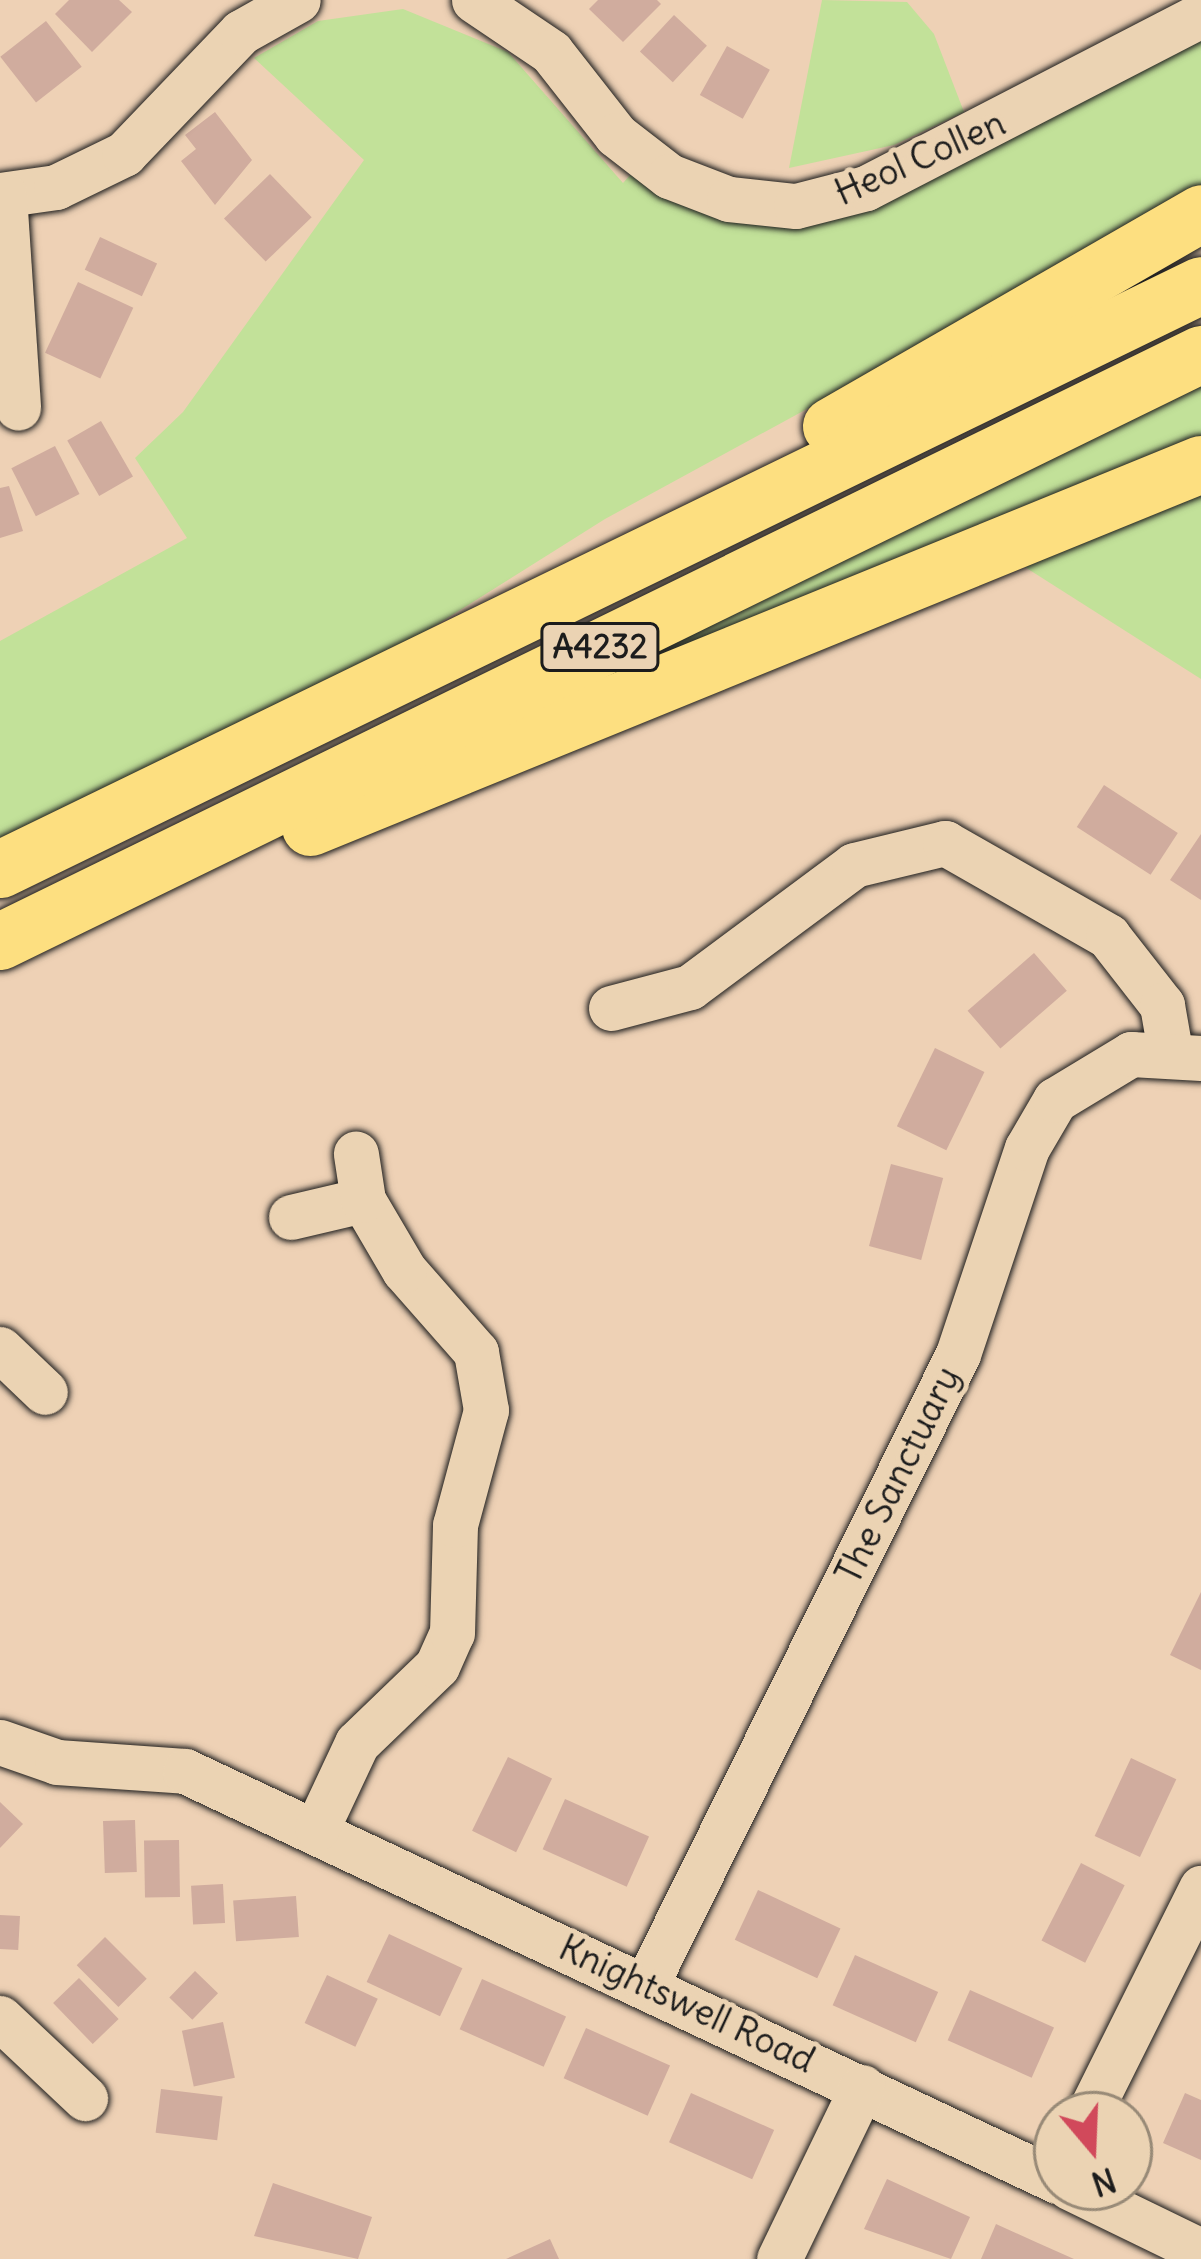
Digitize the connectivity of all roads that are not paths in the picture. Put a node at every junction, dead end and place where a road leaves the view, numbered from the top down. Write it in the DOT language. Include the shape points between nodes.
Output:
graph roads {
  1 [pos="298,0"];
  2 [pos="474,0"];
  3 [pos="1201,15"];
  4 [pos="2,195"];
  5 [pos="1201,213"];
  6 [pos="1201,285"];
  7 [pos="1201,354"];
  8 [pos="18,408"];
  9 [pos="1201,464"];
  10 [pos="428,660"];
  11 [pos="0,869"];
  12 [pos="0,940"];
  13 [pos="0,950"];
  14 [pos="611,1008"];
  15 [pos="1185,1054"];
  16 [pos="356,1154"];
  17 [pos="363,1200"];
  18 [pos="291,1217"];
  19 [pos="3,1359"];
  20 [pos="45,1392"];
  21 [pos="0,1742"];
  22 [pos="317,1828"];
  23 [pos="1201,1888"];
  24 [pos="646,1985"];
  25 [pos="0,2018"];
  26 [pos="862,2087"];
  27 [pos="1100,2091"];
  28 [pos="85,2098"];
  29 [pos="1033,2169"];
  30 [pos="1119,2211"];
  31 [pos="1201,2251"];
  32 [pos="779,2259"];
  1 -- 4 [label="street" via="241,32 124,154 56,187"];
  2 -- 3 [label="street, Heol Collen" via="551,52 616,135 669,176 729,200 796,206 887,178"];
  4 -- 8 [label="street"];
  5 -- 10 [label="main road"];
  6 -- 10 [label="main road, A4232"];
  7 -- 12 [label="main road, A4232"];
  9 -- 13 [label="main road"];
  10 -- 11 [label="main road, A4232"];
  14 -- 15 [label="street" via="674,1015 717,970 854,865 945,843 1108,935 1162,1005"];
  15 -- 24 [label="street, The Sanctuary" via="1099,1067 1055,1100 1027,1148 958,1354"];
  16 -- 17 [label="street"];
  17 -- 18 [label="street"];
  17 -- 22 [label="street" via="404,1270 476,1352 486,1410 455,1525 452,1633 437,1666 357,1743"];
  19 -- 20 [label="street"];
  21 -- 22 [label="street, Knightswell Road" via="57,1762 184,1771"];
  22 -- 24 [label="street, Knightswell Road"];
  23 -- 27 [label="street"];
  24 -- 26 [label="street, Knightswell Road"];
  25 -- 28 [label="street" via="35,2080"];
  26 -- 29 [label="street, Knightswell Road"];
  26 -- 32 [label="street"];
  30 -- 31 [label="street, Knightswell Road"];
}
